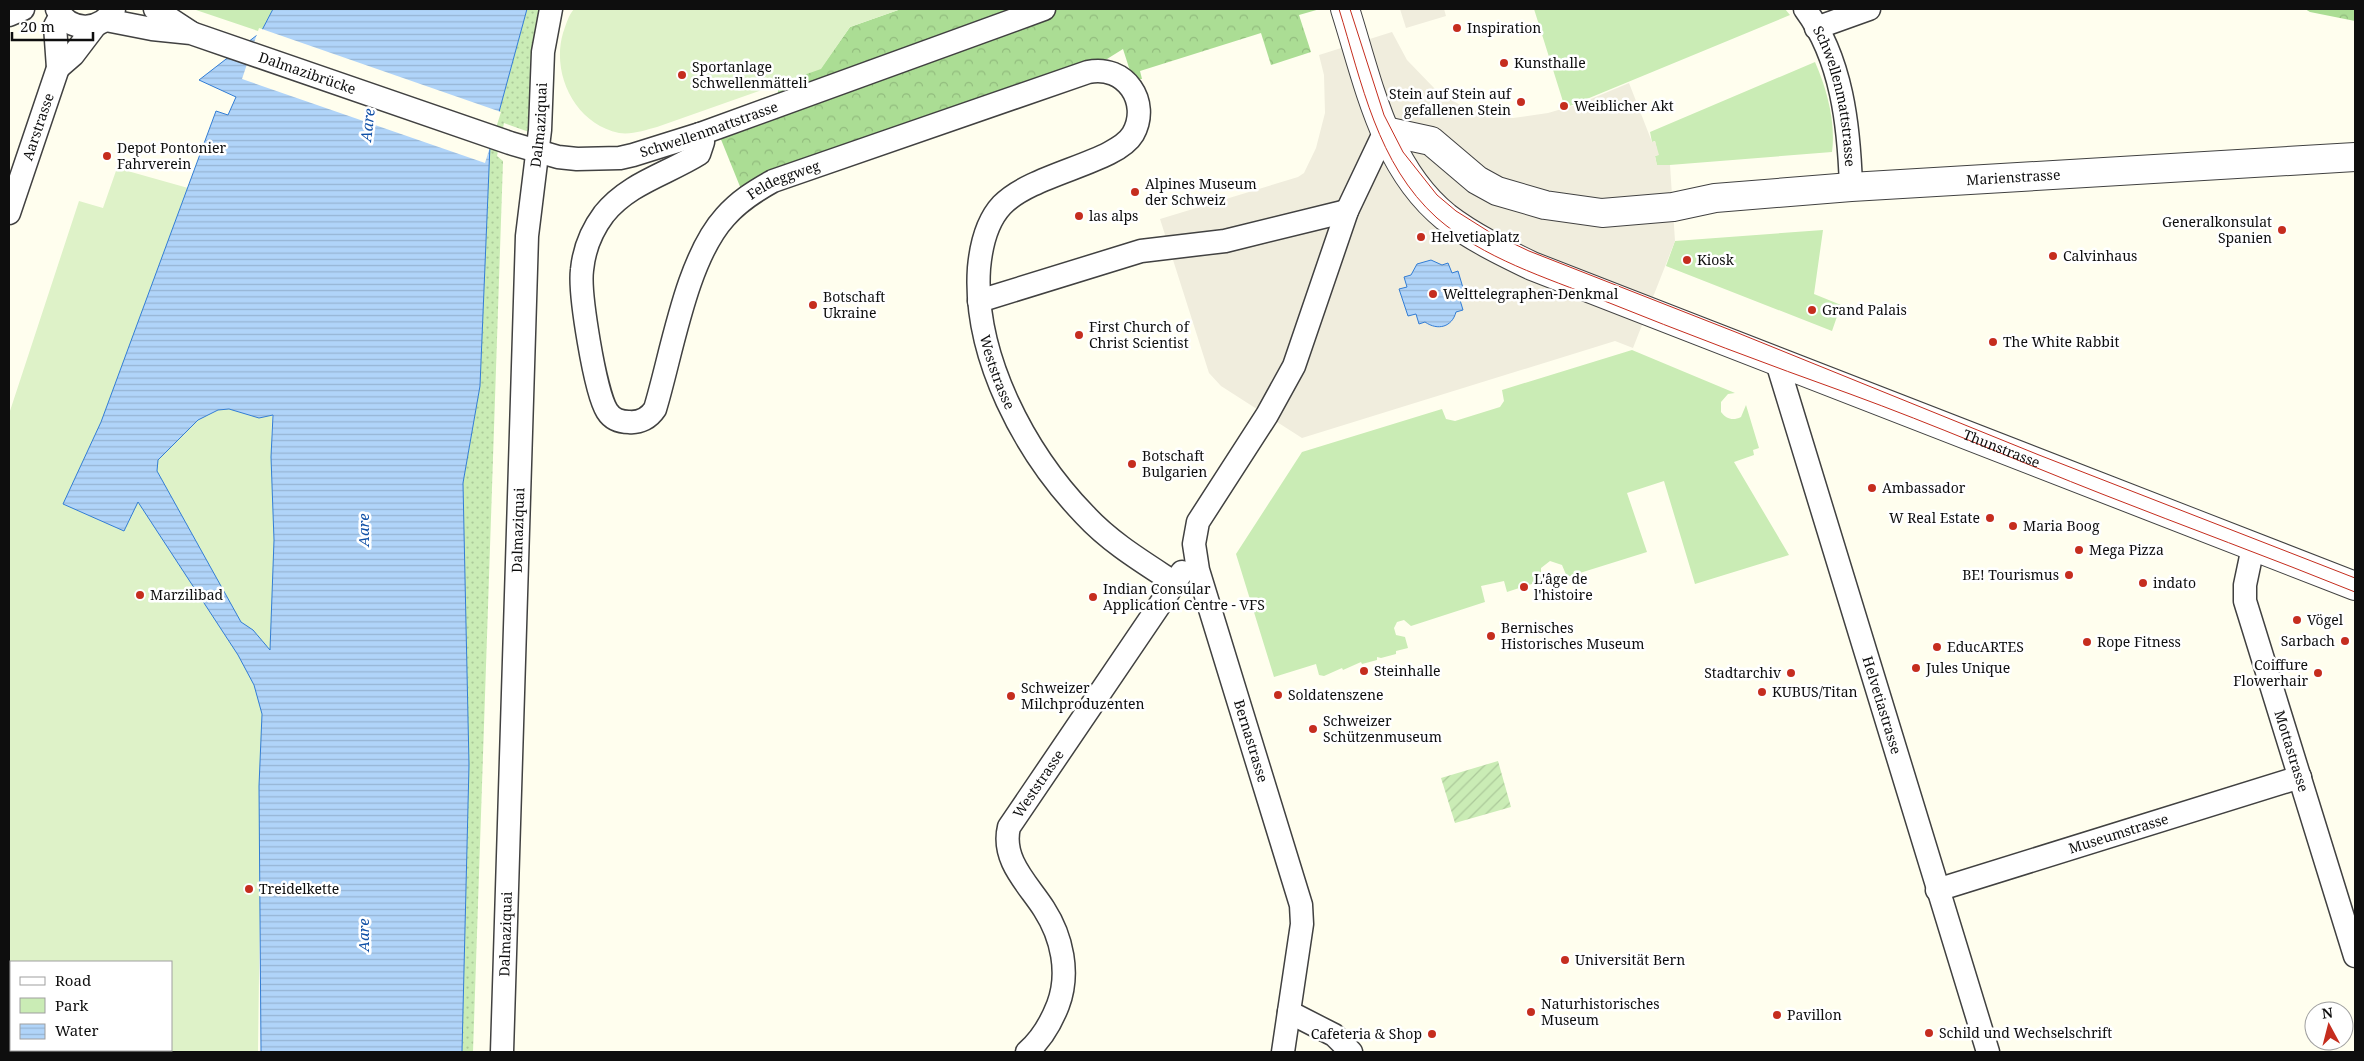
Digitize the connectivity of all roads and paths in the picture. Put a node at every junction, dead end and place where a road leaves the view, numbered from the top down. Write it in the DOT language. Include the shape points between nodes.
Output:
graph roads {
  1 [pos="23,9"];
  2 [pos="155,9"];
  3 [pos="551,9"];
  4 [pos="1044,9"];
  5 [pos="1345,9"];
  6 [pos="1805,9"];
  7 [pos="1869,9"];
  8 [pos="9,15"];
  9 [pos="58,16"];
  10 [pos="105,18"];
  11 [pos="1816,28"];
  12 [pos="191,33"];
  13 [pos="58,68"];
  14 [pos="1385,131"];
  15 [pos="700,134"];
  16 [pos="537,152"];
  17 [pos="2355,156"];
  18 [pos="1851,187"];
  19 [pos="1347,211"];
  20 [pos="9,214"];
  21 [pos="979,301"];
  22 [pos="1776,360"];
  23 [pos="2253,547"];
  24 [pos="1194,552"];
  25 [pos="1175,583"];
  26 [pos="2355,586"];
  27 [pos="2300,777"];
  28 [pos="1937,890"];
  29 [pos="2355,956"];
  30 [pos="1289,1012"];
  31 [pos="502,1052"];
  32 [pos="1027,1052"];
  33 [pos="1283,1052"];
  34 [pos="1351,1052"];
  35 [pos="1988,1052"];
  1 -- 8 [label="street"];
  2 -- 12 [label="street, Dalmazibrücke"];
  3 -- 16 [label="street, Dalmaziquai" via="543,52"];
  4 -- 15 [label="street, Schwellenmattstrasse"];
  5 -- 14 [label="street"];
  6 -- 11 [label="street, Schwellenmattstrasse"];
  7 -- 11 [label="street"];
  9 -- 10 [label="street, Dalmazibrücke" via="78,26"];
  9 -- 13 [label="street, Aarstrasse"];
  10 -- 12 [label="street, Dalmazibrücke" via="152,29"];
  10 -- 13 [label="street, Aarstrasse"];
  11 -- 18 [label="street, Schwellenmattstrasse" via="1840,89 1847,128"];
  12 -- 16 [label="street, Dalmazibrücke"];
  13 -- 20 [label="street, Aarstrasse"];
  14 -- 18 [label="street, Marienstrasse" via="1431,141 1477,180 1497,191 1572,210 1602,213 1673,207 1715,198"];
  14 -- 19 [label="street"];
  14 -- 22 [label="street, Thunstrasse" via="1418,187 1446,217 1490,245 1532,266"];
  15 -- 16 [label="street, Schwellenmattstrasse" via="620,158 577,159"];
  15 -- 21 [label="street, Feldeggweg" via="703,142 699,154 623,194 604,215 588,243 582,269 583,306 602,400 612,417 634,422 645,419 655,409 703,250 724,218 754,191 773,181 1088,72 1103,70 1119,74 1136,98 1138,113 1133,134 1113,152 1021,190 1001,206 984,240"];
  16 -- 31 [label="street, Dalmaziquai" via="527,236"];
  17 -- 18 [label="street, Marienstrasse"];
  19 -- 21 [label="street" via="1225,241 1141,251"];
  19 -- 24 [label="street, Bernastrasse" via="1297,360 1266,415 1200,517"];
  21 -- 25 [label="street, Weststrasse" via="985,338 1001,386 1030,443 1050,473 1102,532"];
  22 -- 23 [label="street, Thunstrasse"];
  22 -- 28 [label="street, Helvetiastrasse"];
  23 -- 26 [label="street, Thunstrasse"];
  23 -- 27 [label="street, Mottastrasse" via="2245,585 2246,601"];
  24 -- 25 [label="street, Weststrasse"];
  24 -- 30 [label="street, Bernastrasse" via="1301,905 1302,924"];
  25 -- 32 [label="street, Weststrasse" via="1009,827 1008,842 1014,866 1052,923 1064,968 1054,1015 1046,1032"];
  27 -- 28 [label="street, Museumstrasse"];
  27 -- 29 [label="street, Mottastrasse"];
  28 -- 35 [label="street, Helvetiastrasse"];
  30 -- 33 [label="street, Bernastrasse"];
  30 -- 34 [label="street" via="1334,1035"];
}
